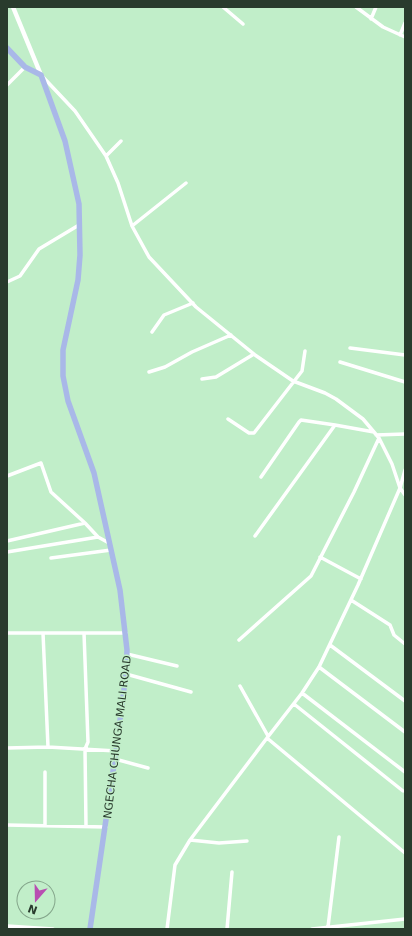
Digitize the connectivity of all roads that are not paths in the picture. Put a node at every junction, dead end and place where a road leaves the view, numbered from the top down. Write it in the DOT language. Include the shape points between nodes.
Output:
graph roads {
  1 [pos="13,7"];
  2 [pos="223,7"];
  3 [pos="356,7"];
  4 [pos="376,7"];
  5 [pos="371,19"];
  6 [pos="405,23"];
  7 [pos="243,24"];
  8 [pos="400,35"];
  9 [pos="405,37"];
  10 [pos="7,48"];
  11 [pos="10,55"];
  12 [pos="25,66"];
  13 [pos="42,75"];
  14 [pos="7,85"];
  15 [pos="121,141"];
  16 [pos="106,156"];
  17 [pos="186,183"];
  18 [pos="79,225"];
  19 [pos="132,226"];
  20 [pos="7,282"];
  21 [pos="192,303"];
  22 [pos="152,332"];
  23 [pos="231,335"];
  24 [pos="350,348"];
  25 [pos="305,350"];
  26 [pos="254,354"];
  27 [pos="405,355"];
  28 [pos="340,362"];
  29 [pos="149,372"];
  30 [pos="202,380"];
  31 [pos="293,381"];
  32 [pos="405,382"];
  33 [pos="228,419"];
  34 [pos="335,426"];
  35 [pos="405,434"];
  36 [pos="376,435"];
  37 [pos="405,470"];
  38 [pos="7,476"];
  39 [pos="261,477"];
  40 [pos="400,488"];
  41 [pos="405,494"];
  42 [pos="86,523"];
  43 [pos="255,536"];
  44 [pos="98,537"];
  45 [pos="7,541"];
  46 [pos="109,543"];
  47 [pos="111,550"];
  48 [pos="7,552"];
  49 [pos="320,557"];
  50 [pos="51,558"];
  51 [pos="361,579"];
  52 [pos="352,600"];
  53 [pos="7,633"];
  54 [pos="44,633"];
  55 [pos="84,633"];
  56 [pos="126,633"];
  57 [pos="239,640"];
  58 [pos="405,644"];
  59 [pos="330,645"];
  60 [pos="127,654"];
  61 [pos="177,666"];
  62 [pos="319,668"];
  63 [pos="126,674"];
  64 [pos="240,686"];
  65 [pos="191,692"];
  66 [pos="302,693"];
  67 [pos="405,701"];
  68 [pos="294,704"];
  69 [pos="405,732"];
  70 [pos="267,737"];
  71 [pos="48,747"];
  72 [pos="7,748"];
  73 [pos="85,749"];
  74 [pos="116,750"];
  75 [pos="115,759"];
  76 [pos="148,768"];
  77 [pos="44,772"];
  78 [pos="405,772"];
  79 [pos="403,791"];
  80 [pos="7,825"];
  81 [pos="45,826"];
  82 [pos="86,826"];
  83 [pos="106,826"];
  84 [pos="339,837"];
  85 [pos="190,840"];
  86 [pos="247,841"];
  87 [pos="405,853"];
  88 [pos="232,872"];
  89 [pos="405,919"];
  90 [pos="7,926"];
  91 [pos="328,927"];
  92 [pos="27,928"];
  93 [pos="53,929"];
  94 [pos="90,929"];
  95 [pos="167,929"];
  96 [pos="227,929"];
  97 [pos="312,929"];
  1 -- 13 [label="street"];
  2 -- 7 [label="street"];
  3 -- 5 [label="street"];
  4 -- 5 [label="street"];
  5 -- 8 [label="street"];
  6 -- 8 [label="street"];
  8 -- 9 [label="street"];
  10 -- 11 [label="main road"];
  11 -- 12 [label="main road"];
  12 -- 13 [label="main road"];
  12 -- 14 [label="street"];
  13 -- 16 [label="street" via="75,111"];
  13 -- 18 [label="main road, NGECHA CHUNGA MALI ROAD" via="65,141 79,204"];
  15 -- 16 [label="street"];
  16 -- 19 [label="street"];
  17 -- 19 [label="street"];
  18 -- 20 [label="street" via="39,249 20,276"];
  18 -- 46 [label="main road, NGECHA CHUNGA MALI ROAD" via="78,280 63,350 63,376 68,401 94,473"];
  19 -- 21 [label="street" via="149,258"];
  21 -- 22 [label="street" via="164,315"];
  21 -- 23 [label="street"];
  23 -- 26 [label="street"];
  23 -- 29 [label="street"];
  24 -- 27 [label="street"];
  25 -- 31 [label="street" via="302,371"];
  26 -- 30 [label="street" via="216,377"];
  26 -- 31 [label="street"];
  28 -- 32 [label="street"];
  31 -- 33 [label="street" via="254,433 249,433"];
  31 -- 36 [label="street" via="336,399 363,419"];
  34 -- 36 [label="street"];
  34 -- 39 [label="street" via="300,421"];
  34 -- 43 [label="street"];
  35 -- 36 [label="street"];
  36 -- 40 [label="street" via="392,464"];
  36 -- 49 [label="street" via="354,492"];
  37 -- 40 [label="street"];
  38 -- 42 [label="street" via="41,463 51,492"];
  40 -- 41 [label="street"];
  40 -- 51 [label="street"];
  42 -- 44 [label="street"];
  42 -- 45 [label="street"];
  44 -- 46 [label="street"];
  44 -- 48 [label="street"];
  46 -- 47 [label="main road, NGECHA CHUNGA MALI ROAD"];
  47 -- 50 [label="street"];
  47 -- 56 [label="main road, NGECHA CHUNGA MALI ROAD"];
  49 -- 51 [label="street"];
  49 -- 57 [label="street" via="311,576"];
  51 -- 52 [label="street"];
  52 -- 58 [label="street" via="390,625 394,635"];
  52 -- 59 [label="street"];
  53 -- 54 [label="street"];
  54 -- 55 [label="street"];
  54 -- 71 [label="street"];
  55 -- 56 [label="street"];
  55 -- 73 [label="street" via="88,742"];
  56 -- 60 [label="main road, NGECHA CHUNGA MALI ROAD"];
  59 -- 62 [label="street"];
  59 -- 67 [label="street"];
  60 -- 61 [label="street"];
  60 -- 63 [label="main road, NGECHA CHUNGA MALI ROAD"];
  62 -- 66 [label="street"];
  62 -- 69 [label="street"];
  63 -- 65 [label="street"];
  63 -- 74 [label="main road, NGECHA CHUNGA MALI ROAD"];
  64 -- 70 [label="street"];
  66 -- 68 [label="street"];
  66 -- 78 [label="street"];
  68 -- 70 [label="street"];
  68 -- 79 [label="street"];
  70 -- 85 [label="street"];
  70 -- 87 [label="street"];
  71 -- 72 [label="street"];
  71 -- 73 [label="street"];
  73 -- 74 [label="street"];
  73 -- 82 [label="street"];
  74 -- 75 [label="main road, NGECHA CHUNGA MALI ROAD"];
  75 -- 76 [label="street"];
  75 -- 83 [label="main road, NGECHA CHUNGA MALI ROAD"];
  77 -- 81 [label="street"];
  80 -- 81 [label="street"];
  81 -- 82 [label="street"];
  82 -- 83 [label="street"];
  83 -- 94 [label="main road, NGECHA CHUNGA MALI ROAD"];
  84 -- 91 [label="street"];
  85 -- 86 [label="street" via="219,843"];
  85 -- 95 [label="street" via="175,865"];
  88 -- 96 [label="street"];
  89 -- 91 [label="street"];
  90 -- 92 [label="street"];
  91 -- 97 [label="street"];
  92 -- 93 [label="street"];
}
